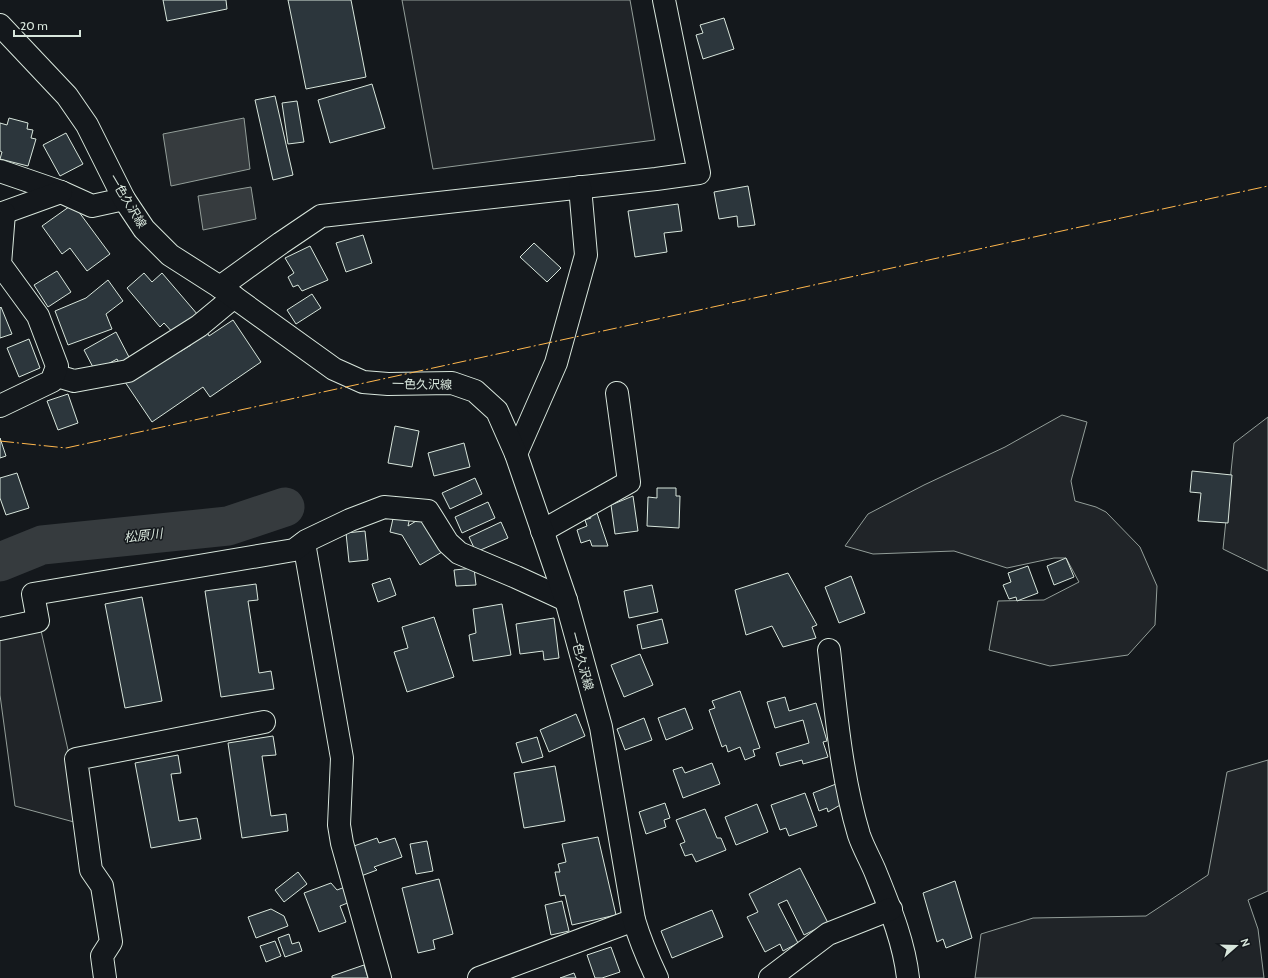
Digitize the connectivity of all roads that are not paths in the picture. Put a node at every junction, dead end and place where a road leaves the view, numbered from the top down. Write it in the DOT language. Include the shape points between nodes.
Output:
graph roads {
  1 [pos="664,0"];
  2 [pos="0,25"];
  3 [pos="0,171"];
  4 [pos="580,187"];
  5 [pos="61,192"];
  6 [pos="124,199"];
  7 [pos="2,214"];
  8 [pos="227,292"];
  9 [pos="54,375"];
  10 [pos="617,393"];
  11 [pos="0,406"];
  12 [pos="516,454"];
  13 [pos="542,531"];
  14 [pos="304,543"];
  15 [pos="566,600"];
  16 [pos="0,629"];
  17 [pos="829,650"];
  18 [pos="264,722"];
  19 [pos="891,909"];
  20 [pos="634,920"];
  21 [pos="105,978"];
  22 [pos="380,978"];
  23 [pos="479,978"];
  24 [pos="658,978"];
  25 [pos="770,978"];
  26 [pos="908,978"];
  1 -- 4 [label="street" via="698,173"];
  2 -- 6 [label="street, 一色久沢線" via="67,96 87,125"];
  3 -- 5 [label="street"];
  4 -- 8 [label="street" via="321,216 281,243"];
  4 -- 12 [label="street" via="586,255 556,363"];
  5 -- 6 [label="street" via="92,206"];
  5 -- 7 [label="street"];
  6 -- 8 [label="street, 一色久沢線" via="144,229 170,256"];
  7 -- 9 [label="street" via="0,264 38,316 57,366"];
  8 -- 9 [label="street" via="199,326 128,370 74,381"];
  8 -- 12 [label="street, 一色久沢線" via="334,369 363,382 452,383 475,391 497,411"];
  9 -- 11 [label="street" via="52,381"];
  10 -- 13 [label="street" via="629,482"];
  12 -- 13 [label="street, 一色久沢線"];
  13 -- 15 [label="street, 一色久沢線"];
  14 -- 15 [label="street" via="350,520 384,507 428,511 448,543 459,553"];
  14 -- 16 [label="street" via="294,550 33,594 38,621"];
  14 -- 22 [label="street" via="342,758 339,825 342,843"];
  15 -- 20 [label="street, 一色久沢線" via="601,727"];
  17 -- 19 [label="street" via="839,742 847,784 860,836"];
  18 -- 21 [label="street" via="76,759 91,870 102,886 112,942 102,956"];
  19 -- 25 [label="street" via="828,934"];
  19 -- 26 [label="street" via="906,961"];
  20 -- 23 [label="street"];
  20 -- 24 [label="street, 一色久沢線"];
}
